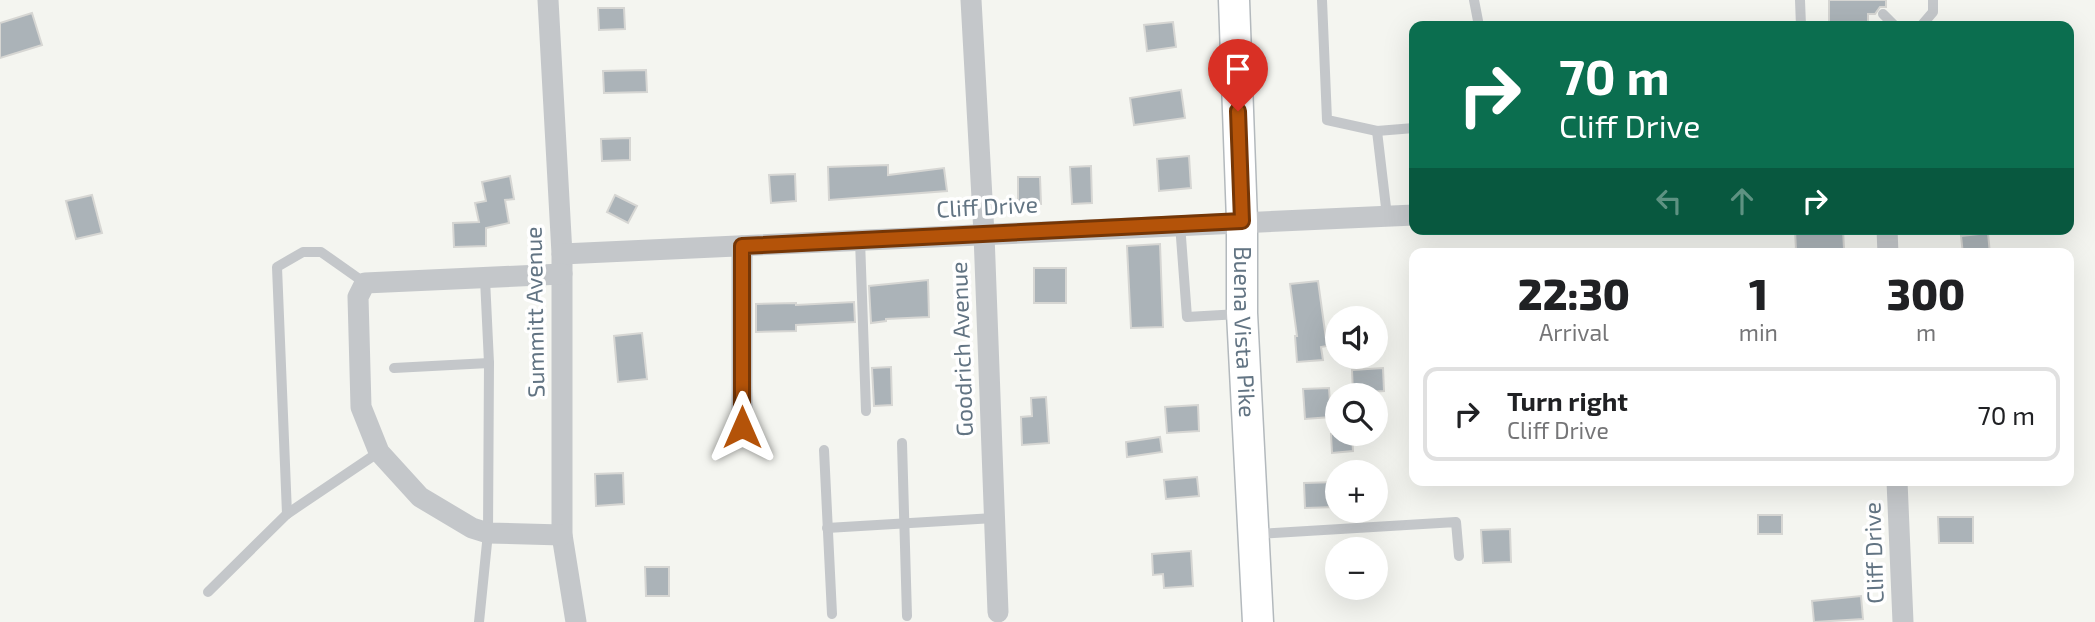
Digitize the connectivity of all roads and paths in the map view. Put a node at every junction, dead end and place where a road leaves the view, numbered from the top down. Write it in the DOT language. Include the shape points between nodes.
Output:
graph roads {
  1 [pos="548,0"];
  2 [pos="971,0"];
  3 [pos="1234,0"];
  4 [pos="1322,0"];
  5 [pos="1474,0"];
  6 [pos="1800,0"];
  7 [pos="1933,0"];
  8 [pos="1883,14"];
  9 [pos="1478,21"];
  10 [pos="1801,21"];
  11 [pos="1890,21"];
  12 [pos="1926,21"];
  13 [pos="1409,128"];
  14 [pos="1377,131"];
  15 [pos="1409,215"];
  16 [pos="1387,216"];
  17 [pos="1242,221"];
  18 [pos="1180,224"];
  19 [pos="984,233"];
  20 [pos="860,240"];
  21 [pos="742,246"];
  22 [pos="562,264"];
  23 [pos="485,279"];
  24 [pos="365,283"];
  25 [pos="1242,313"];
  26 [pos="489,363"];
  27 [pos="394,368"];
  28 [pos="866,411"];
  29 [pos="742,427"];
  30 [pos="902,443"];
  31 [pos="824,450"];
  32 [pos="379,452"];
  33 [pos="1897,486"];
  34 [pos="287,514"];
  35 [pos="994,518"];
  36 [pos="904,524"];
  37 [pos="827,528"];
  38 [pos="488,533"];
  39 [pos="1254,534"];
  40 [pos="562,535"];
  41 [pos="1459,556"];
  42 [pos="208,592"];
  43 [pos="998,612"];
  44 [pos="832,614"];
  45 [pos="906,616"];
  46 [pos="479,622"];
  47 [pos="576,622"];
  48 [pos="1258,622"];
  49 [pos="1903,622"];
  1 -- 22 [label="street, Summitt Avenue"];
  2 -- 19 [label="street, Goodrich Avenue"];
  3 -- 17 [label="main road, Buena Vista Pike"];
  4 -- 14 [label="lane" via="1327,120"];
  5 -- 9 [label="lane"];
  6 -- 10 [label="lane"];
  7 -- 12 [label="lane" via="1933,12"];
  8 -- 11 [label="lane"];
  13 -- 14 [label="lane"];
  14 -- 16 [label="lane"];
  15 -- 16 [label="street, Cliff Drive"];
  16 -- 17 [label="street, Cliff Drive"];
  17 -- 18 [label="street, Cliff Drive"];
  17 -- 25 [label="main road, Buena Vista Pike"];
  18 -- 19 [label="street, Cliff Drive"];
  18 -- 25 [label="lane" via="1186,317"];
  19 -- 20 [label="street, Cliff Drive"];
  19 -- 35 [label="street, Goodrich Avenue"];
  20 -- 21 [label="street, Cliff Drive"];
  20 -- 28 [label="lane"];
  21 -- 22 [label="street, Cliff Drive"];
  21 -- 29 [label="street"];
  22 -- 23 [label="street, Cliff Drive"];
  22 -- 40 [label="street, Summitt Avenue"];
  23 -- 24 [label="street, Cliff Drive"];
  23 -- 26 [label="lane"];
  24 -- 32 [label="street" via="358,297 360,407"];
  24 -- 34 [label="lane" via="321,252 303,251 277,267"];
  25 -- 39 [label="main road, Buena Vista Pike"];
  26 -- 27 [label="lane"];
  26 -- 38 [label="lane"];
  30 -- 36 [label="lane"];
  31 -- 37 [label="lane"];
  32 -- 34 [label="lane"];
  32 -- 38 [label="street" via="420,497"];
  33 -- 49 [label="street, Cliff Drive"];
  34 -- 42 [label="lane"];
  35 -- 36 [label="lane"];
  35 -- 43 [label="street, Goodrich Avenue"];
  36 -- 37 [label="lane"];
  36 -- 45 [label="lane"];
  37 -- 44 [label="lane"];
  38 -- 40 [label="street"];
  38 -- 46 [label="lane"];
  39 -- 41 [label="lane" via="1456,522"];
  39 -- 48 [label="main road, Buena Vista Pike"];
  40 -- 47 [label="street, Summitt Avenue"];
}
